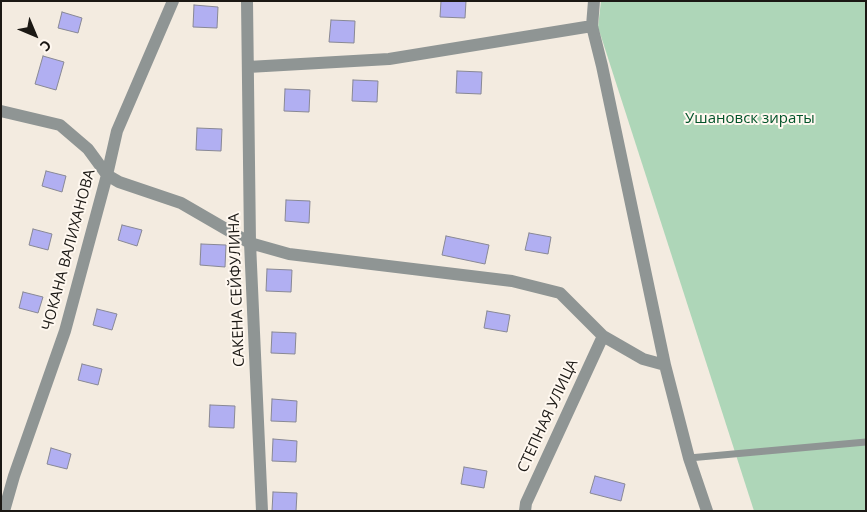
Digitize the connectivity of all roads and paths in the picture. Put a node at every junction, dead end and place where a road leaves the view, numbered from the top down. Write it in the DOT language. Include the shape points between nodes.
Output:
graph roads {
  1 [pos="173,1"];
  2 [pos="247,1"];
  3 [pos="594,1"];
  4 [pos="592,26"];
  5 [pos="248,67"];
  6 [pos="1,111"];
  7 [pos="107,175"];
  8 [pos="250,243"];
  9 [pos="603,336"];
  10 [pos="665,365"];
  11 [pos="866,442"];
  12 [pos="689,458"];
  13 [pos="1,472"];
  14 [pos="14,476"];
  15 [pos="4,511"];
  16 [pos="262,511"];
  17 [pos="525,511"];
  18 [pos="707,511"];
  1 -- 7 [label="street, ЧОКАНА ВАЛИХАНОВА" via="116,131"];
  2 -- 5 [label="street, САКЕНА СЕЙФУЛИНА"];
  3 -- 4 [label="street"];
  4 -- 5 [label="street" via="389,59"];
  4 -- 10 [label="street"];
  5 -- 8 [label="street, САКЕНА СЕЙФУЛИНА"];
  6 -- 7 [label="street" via="60,125 88,149"];
  7 -- 8 [label="street" via="182,203"];
  7 -- 14 [label="street, ЧОКАНА ВАЛИХАНОВА" via="65,331"];
  8 -- 9 [label="street" via="289,254 512,281 560,293"];
  8 -- 16 [label="street, САКЕНА СЕЙФУЛИНА"];
  9 -- 10 [label="street" via="643,358"];
  9 -- 17 [label="street, СТЕПНАЯ УЛИЦА"];
  10 -- 12 [label="street"];
  11 -- 12 [label="lane"];
  12 -- 18 [label="street"];
  13 -- 14 [label="street"];
  14 -- 15 [label="street, ЧОКАНА ВАЛИХАНОВА"];
}
